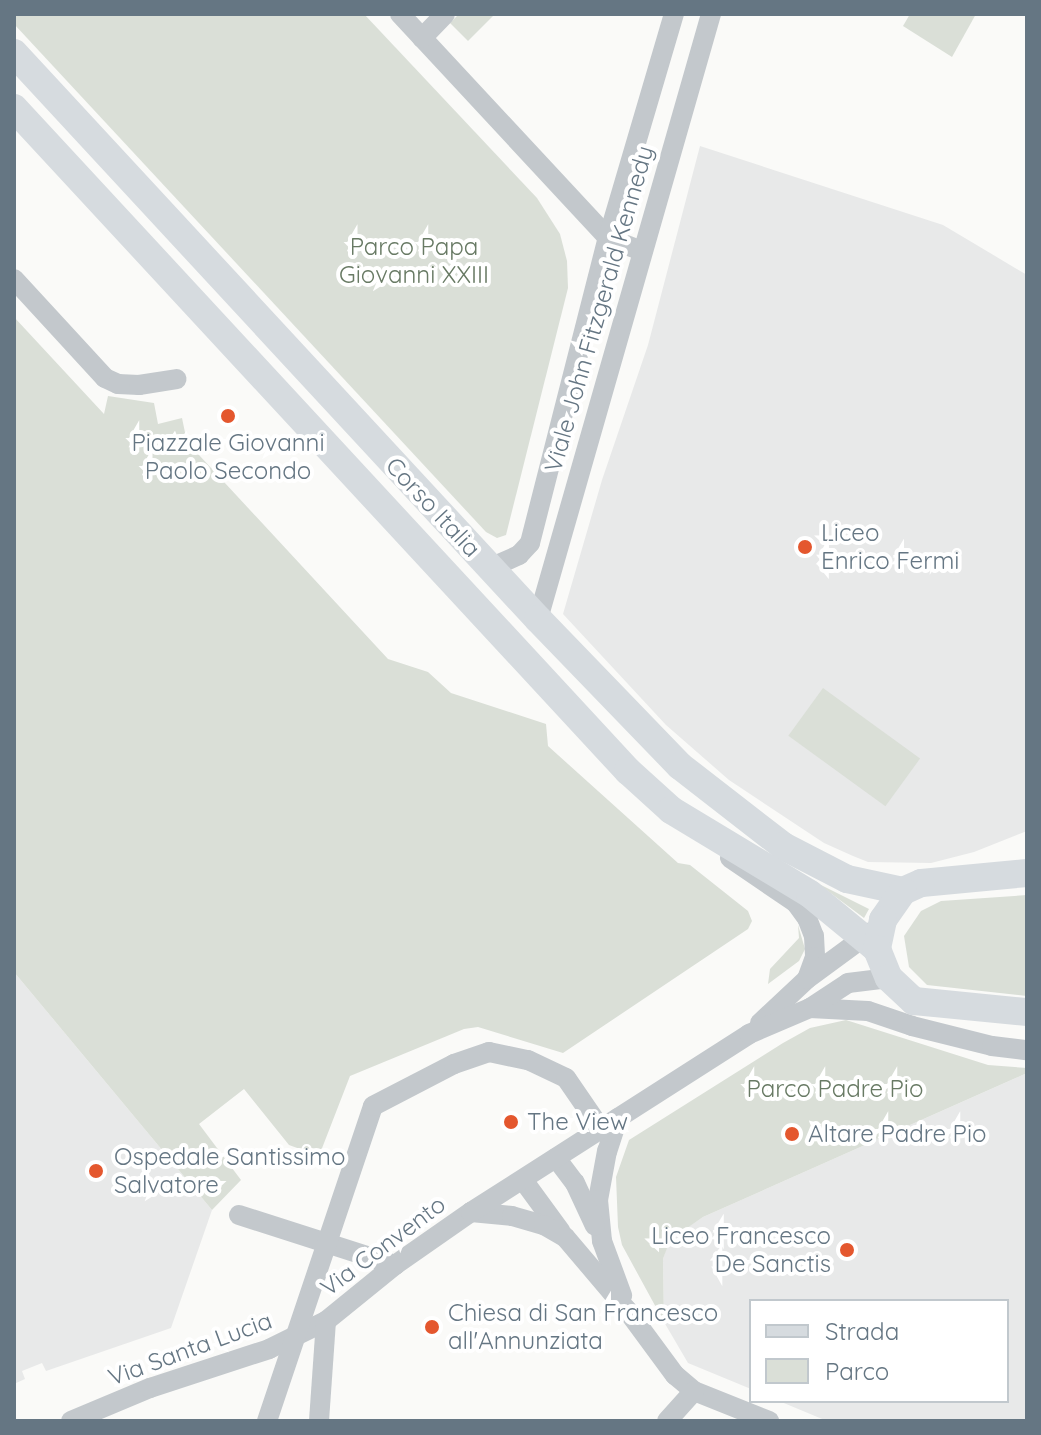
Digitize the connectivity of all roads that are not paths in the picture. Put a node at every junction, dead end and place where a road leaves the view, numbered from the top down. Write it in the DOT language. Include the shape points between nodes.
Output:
graph roads {
  1 [pos="400,14"];
  2 [pos="445,14"];
  3 [pos="674,14"];
  4 [pos="711,14"];
  5 [pos="422,38"];
  6 [pos="14,53"];
  7 [pos="14,108"];
  8 [pos="608,238"];
  9 [pos="642,251"];
  10 [pos="14,279"];
  11 [pos="177,379"];
  12 [pos="490,568"];
  13 [pos="538,619"];
  14 [pos="671,810"];
  15 [pos="1027,873"];
  16 [pos="903,891"];
  17 [pos="875,936"];
  18 [pos="889,978"];
  19 [pos="807,979"];
  20 [pos="810,1008"];
  21 [pos="1027,1012"];
  22 [pos="749,1034"];
  23 [pos="1027,1050"];
  24 [pos="610,1124"];
  25 [pos="556,1158"];
  26 [pos="523,1180"];
  27 [pos="471,1212"];
  28 [pos="239,1215"];
  29 [pos="565,1237"];
  30 [pos="602,1241"];
  31 [pos="326,1243"];
  32 [pos="395,1265"];
  33 [pos="627,1310"];
  34 [pos="326,1321"];
  35 [pos="294,1339"];
  36 [pos="694,1391"];
  37 [pos="116,1412"];
  38 [pos="71,1421"];
  39 [pos="267,1421"];
  40 [pos="319,1421"];
  41 [pos="667,1421"];
  42 [pos="769,1421"];
  1 -- 5 [label="street"];
  2 -- 5 [label="street"];
  3 -- 8 [label="street, Viale John Fitzgerald Kennedy"];
  4 -- 9 [label="street, Viale John Fitzgerald Kennedy"];
  5 -- 8 [label="street"];
  6 -- 12 [label="main road, Corso Italia"];
  7 -- 14 [label="main road, Corso Italia" via="579,721"];
  8 -- 9 [label="street"];
  8 -- 12 [label="street, Viale John Fitzgerald Kennedy" via="530,543 519,555"];
  9 -- 13 [label="street, Viale John Fitzgerald Kennedy"];
  10 -- 11 [label="street" via="105,378 139,385"];
  12 -- 13 [label="main road, Corso Italia"];
  13 -- 16 [label="main road, Corso Italia" via="680,766 783,846 847,879"];
  14 -- 17 [label="main road, Corso Italia"];
  14 -- 19 [label="street" via="796,903 814,936 815,957"];
  15 -- 16 [label="main road" via="921,883"];
  16 -- 17 [label="main road"];
  17 -- 18 [label="main road"];
  17 -- 19 [label="street"];
  18 -- 20 [label="street" via="848,983"];
  18 -- 21 [label="main road" via="907,996 932,1005"];
  19 -- 22 [label="street"];
  20 -- 22 [label="street"];
  20 -- 23 [label="street" via="868,1011 992,1046"];
  22 -- 24 [label="street"];
  24 -- 25 [label="street, Via Convento"];
  24 -- 30 [label="street" via="598,1200"];
  24 -- 31 [label="street" via="566,1078 528,1060 489,1052 466,1060 373,1106"];
  25 -- 26 [label="street, Via Convento"];
  25 -- 30 [label="street" via="575,1183"];
  26 -- 27 [label="street, Via Convento"];
  26 -- 29 [label="street"];
  27 -- 29 [label="street" via="512,1216"];
  27 -- 32 [label="street, Via Convento"];
  28 -- 31 [label="street"];
  29 -- 33 [label="street"];
  30 -- 33 [label="street"];
  31 -- 32 [label="street"];
  31 -- 35 [label="street"];
  32 -- 34 [label="street, Via Convento"];
  33 -- 36 [label="street" via="675,1375"];
  34 -- 35 [label="street, Via Santa Lucia"];
  34 -- 40 [label="street"];
  35 -- 37 [label="street, Via Santa Lucia" via="150,1388"];
  35 -- 39 [label="street"];
  36 -- 41 [label="street"];
  36 -- 42 [label="street"];
  37 -- 38 [label="street, Via Santa Lucia"];
}
